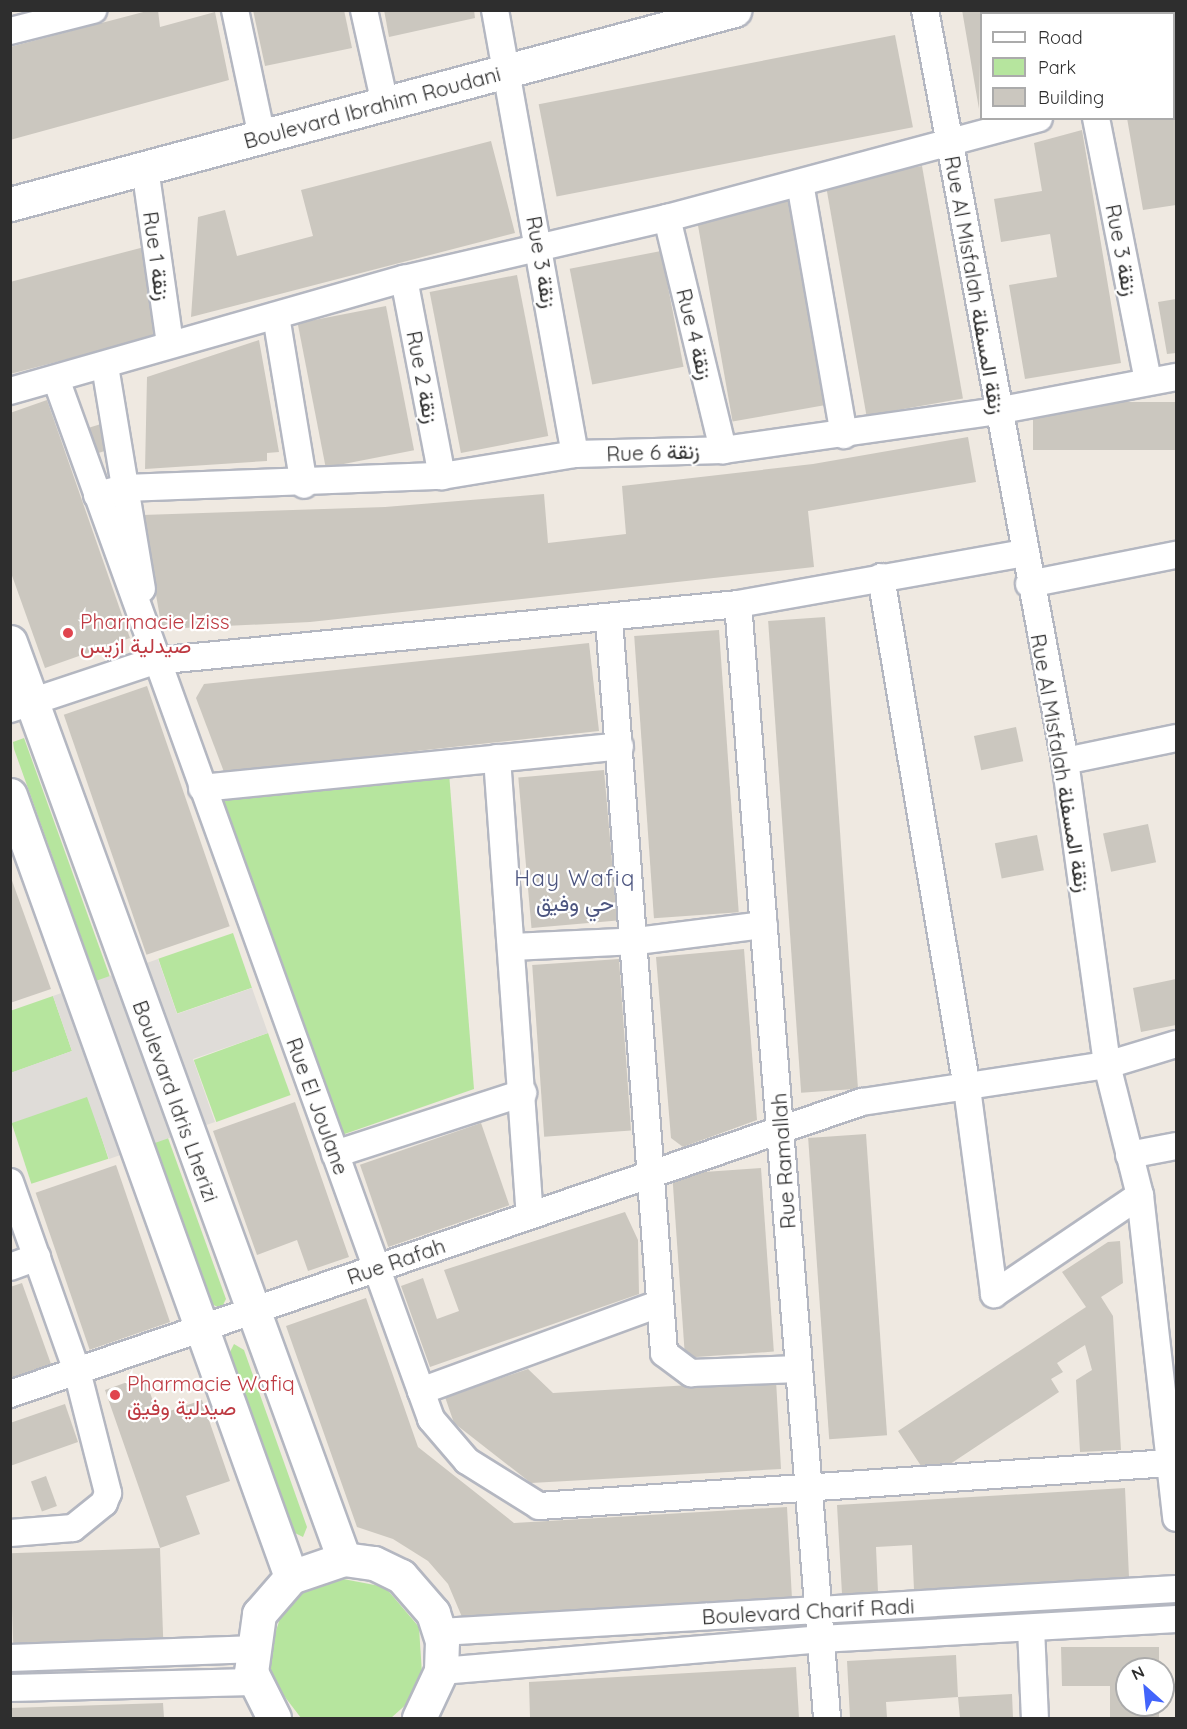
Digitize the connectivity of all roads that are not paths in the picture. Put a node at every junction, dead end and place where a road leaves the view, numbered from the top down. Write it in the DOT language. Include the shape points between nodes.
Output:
graph roads {
  1 [pos="93,10"];
  2 [pos="235,10"];
  3 [pos="364,10"];
  4 [pos="495,10"];
  5 [pos="734,10"];
  6 [pos="925,10"];
  7 [pos="10,31"];
  8 [pos="509,71"];
  9 [pos="385,104"];
  10 [pos="1032,120"];
  11 [pos="1096,120"];
  12 [pos="262,137"];
  13 [pos="951,143"];
  14 [pos="145,168"];
  15 [pos="800,183"];
  16 [pos="10,204"];
  17 [pos="667,218"];
  18 [pos="539,244"];
  19 [pos="404,279"];
  20 [pos="276,316"];
  21 [pos="170,344"];
  22 [pos="105,366"];
  23 [pos="1176,377"];
  24 [pos="56,379"];
  25 [pos="1148,381"];
  26 [pos="10,391"];
  27 [pos="996,411"];
  28 [pos="844,435"];
  29 [pos="723,450"];
  30 [pos="575,454"];
  31 [pos="442,476"];
  32 [pos="304,485"];
  33 [pos="125,488"];
  34 [pos="97,495"];
  35 [pos="1023,553"];
  36 [pos="1176,555"];
  37 [pos="881,577"];
  38 [pos="1029,584"];
  39 [pos="738,604"];
  40 [pos="609,618"];
  41 [pos="10,642"];
  42 [pos="154,661"];
  43 [pos="21,705"];
  44 [pos="1176,738"];
  45 [pos="620,746"];
  46 [pos="498,758"];
  47 [pos="1065,761"];
  48 [pos="202,788"];
  49 [pos="10,795"];
  50 [pos="764,925"];
  51 [pos="637,941"];
  52 [pos="512,947"];
  53 [pos="1176,1044"];
  54 [pos="1107,1065"];
  55 [pos="967,1088"];
  56 [pos="523,1093"];
  57 [pos="781,1129"];
  58 [pos="1176,1146"];
  59 [pos="335,1154"];
  60 [pos="1129,1155"];
  61 [pos="651,1174"];
  62 [pos="10,1182"];
  63 [pos="1140,1195"];
  64 [pos="530,1215"];
  65 [pos="37,1257"];
  66 [pos="10,1267"];
  67 [pos="378,1268"];
  68 [pos="659,1304"];
  69 [pos="251,1311"];
  70 [pos="201,1329"];
  71 [pos="799,1369"];
  72 [pos="77,1371"];
  73 [pos="420,1391"];
  74 [pos="10,1394"];
  75 [pos="1170,1463"];
  76 [pos="808,1490"];
  77 [pos="1176,1518"];
  78 [pos="10,1533"];
  79 [pos="344,1560"];
  80 [pos="291,1577"];
  81 [pos="1176,1590"];
  82 [pos="817,1610"];
  83 [pos="1176,1619"];
  84 [pos="1031,1628"];
  85 [pos="440,1632"];
  86 [pos="820,1639"];
  87 [pos="250,1649"];
  88 [pos="10,1658"];
  89 [pos="441,1671"];
  90 [pos="253,1682"];
  91 [pos="10,1688"];
  92 [pos="274,1719"];
  93 [pos="418,1719"];
  94 [pos="827,1719"];
  95 [pos="1035,1719"];
  1 -- 7 [label="street"];
  2 -- 12 [label="street"];
  3 -- 9 [label="street"];
  4 -- 8 [label="street, Rue 3 زنقة"];
  5 -- 8 [label="main road, Boulevard Ibrahim Roudani"];
  6 -- 13 [label="street, Rue Al Misfalah زنقة المسفلة"];
  8 -- 9 [label="main road, Boulevard Ibrahim Roudani"];
  8 -- 18 [label="street, Rue 3 زنقة"];
  9 -- 12 [label="main road, Boulevard Ibrahim Roudani"];
  10 -- 13 [label="street"];
  11 -- 25 [label="street, Rue 3 زنقة"];
  12 -- 14 [label="main road, Boulevard Ibrahim Roudani"];
  13 -- 15 [label="street"];
  13 -- 27 [label="street, Rue Al Misfalah زنقة المسفلة"];
  14 -- 16 [label="main road, Boulevard Ibrahim Roudani"];
  14 -- 21 [label="street, Rue 1 زنقة"];
  15 -- 17 [label="street"];
  15 -- 28 [label="street"];
  17 -- 18 [label="street"];
  17 -- 29 [label="street, Rue 4 زنقة"];
  18 -- 19 [label="street"];
  18 -- 30 [label="street, Rue 3 زنقة"];
  19 -- 20 [label="street"];
  19 -- 31 [label="street, Rue 2 زنقة"];
  20 -- 21 [label="street"];
  20 -- 32 [label="street"];
  21 -- 22 [label="street"];
  22 -- 24 [label="street"];
  22 -- 33 [label="street"];
  23 -- 25 [label="street, Rue 6 زنقة"];
  24 -- 26 [label="street"];
  24 -- 34 [label="street"];
  25 -- 27 [label="street, Rue 6 زنقة"];
  27 -- 28 [label="street, Rue 6 زنقة"];
  27 -- 35 [label="street, Rue Al Misfalah زنقة المسفلة"];
  28 -- 29 [label="street, Rue 6 زنقة"];
  29 -- 30 [label="street, Rue 6 زنقة"];
  30 -- 31 [label="street, Rue 6 زنقة"];
  31 -- 32 [label="street, Rue 6 زنقة"];
  32 -- 33 [label="street, Rue 6 زنقة"];
  33 -- 34 [label="street, Rue 6 زنقة"];
  33 -- 42 [label="street"];
  34 -- 42 [label="street"];
  35 -- 37 [label="street"];
  35 -- 38 [label="street, Rue Al Misfalah زنقة المسفلة"];
  36 -- 38 [label="street"];
  37 -- 39 [label="street"];
  37 -- 55 [label="street"];
  38 -- 47 [label="street, Rue Al Misfalah زنقة المسفلة"];
  39 -- 40 [label="street"];
  39 -- 50 [label="street, Rue Ramallah"];
  40 -- 42 [label="street"];
  40 -- 45 [label="street"];
  41 -- 43 [label="main road, Boulevard Idris Lherizi"];
  42 -- 43 [label="street"];
  42 -- 48 [label="street, Rue El Joulane"];
  43 -- 69 [label="main road, Boulevard Idris Lherizi"];
  44 -- 47 [label="street"];
  45 -- 46 [label="street"];
  45 -- 51 [label="street"];
  46 -- 48 [label="street"];
  46 -- 52 [label="street"];
  47 -- 54 [label="street, Rue Al Misfalah زنقة المسفلة"];
  48 -- 59 [label="street, Rue El Joulane"];
  49 -- 70 [label="main road"];
  50 -- 51 [label="street"];
  50 -- 57 [label="street, Rue Ramallah"];
  51 -- 52 [label="street"];
  51 -- 61 [label="street"];
  52 -- 56 [label="street"];
  53 -- 54 [label="street, Rue Rafah"];
  54 -- 55 [label="street, Rue Rafah"];
  54 -- 60 [label="street, Rue Al Misfalah زنقة المسفلة"];
  55 -- 57 [label="street, Rue Rafah" via="862,1102"];
  55 -- 63 [label="street" via="994,1294"];
  56 -- 59 [label="street"];
  56 -- 64 [label="street"];
  57 -- 61 [label="street, Rue Rafah"];
  57 -- 71 [label="street, Rue Ramallah"];
  58 -- 60 [label="street"];
  59 -- 67 [label="street, Rue El Joulane"];
  60 -- 63 [label="street, Rue Al Misfalah زنقة المسفلة"];
  61 -- 64 [label="street, Rue Rafah"];
  61 -- 68 [label="street"];
  62 -- 65 [label="street"];
  63 -- 75 [label="street, Rue Al Misfalah زنقة المسفلة"];
  64 -- 67 [label="street, Rue Rafah"];
  65 -- 66 [label="street"];
  65 -- 72 [label="street"];
  67 -- 69 [label="street, Rue Rafah"];
  67 -- 73 [label="street, Rue El Joulane"];
  68 -- 71 [label="street" via="664,1353 681,1370"];
  68 -- 73 [label="street"];
  69 -- 70 [label="street, Rue Rafah"];
  69 -- 79 [label="main road, Boulevard Idris Lherizi"];
  70 -- 72 [label="street, Rue Rafah"];
  70 -- 80 [label="main road"];
  71 -- 76 [label="street, Rue Ramallah"];
  72 -- 74 [label="street, Rue Rafah"];
  72 -- 78 [label="street" via="108,1493 104,1503 62,1532"];
  73 -- 76 [label="street, Rue El Joulane" via="431,1419 467,1461 539,1506"];
  75 -- 76 [label="street"];
  75 -- 77 [label="street, Rue Al Misfalah زنقة المسفلة"];
  76 -- 82 [label="street, Rue Ramallah"];
  79 -- 80 [label="main road"];
  79 -- 85 [label="main road" via="374,1563 406,1580 426,1601"];
  80 -- 87 [label="main road" via="263,1608"];
  81 -- 82 [label="street, Boulevard Charif Radi"];
  82 -- 85 [label="street, Boulevard Charif Radi"];
  82 -- 86 [label="street, Rue Ramallah"];
  83 -- 84 [label="street, Boulevard Charif Radi"];
  84 -- 86 [label="street, Boulevard Charif Radi"];
  84 -- 95 [label="street"];
  85 -- 89 [label="main road"];
  86 -- 89 [label="street, Boulevard Charif Radi"];
  86 -- 94 [label="street, Rue Ramallah"];
  87 -- 88 [label="street"];
  87 -- 90 [label="main road"];
  89 -- 93 [label="main road"];
  90 -- 91 [label="street"];
  90 -- 92 [label="main road"];
}
